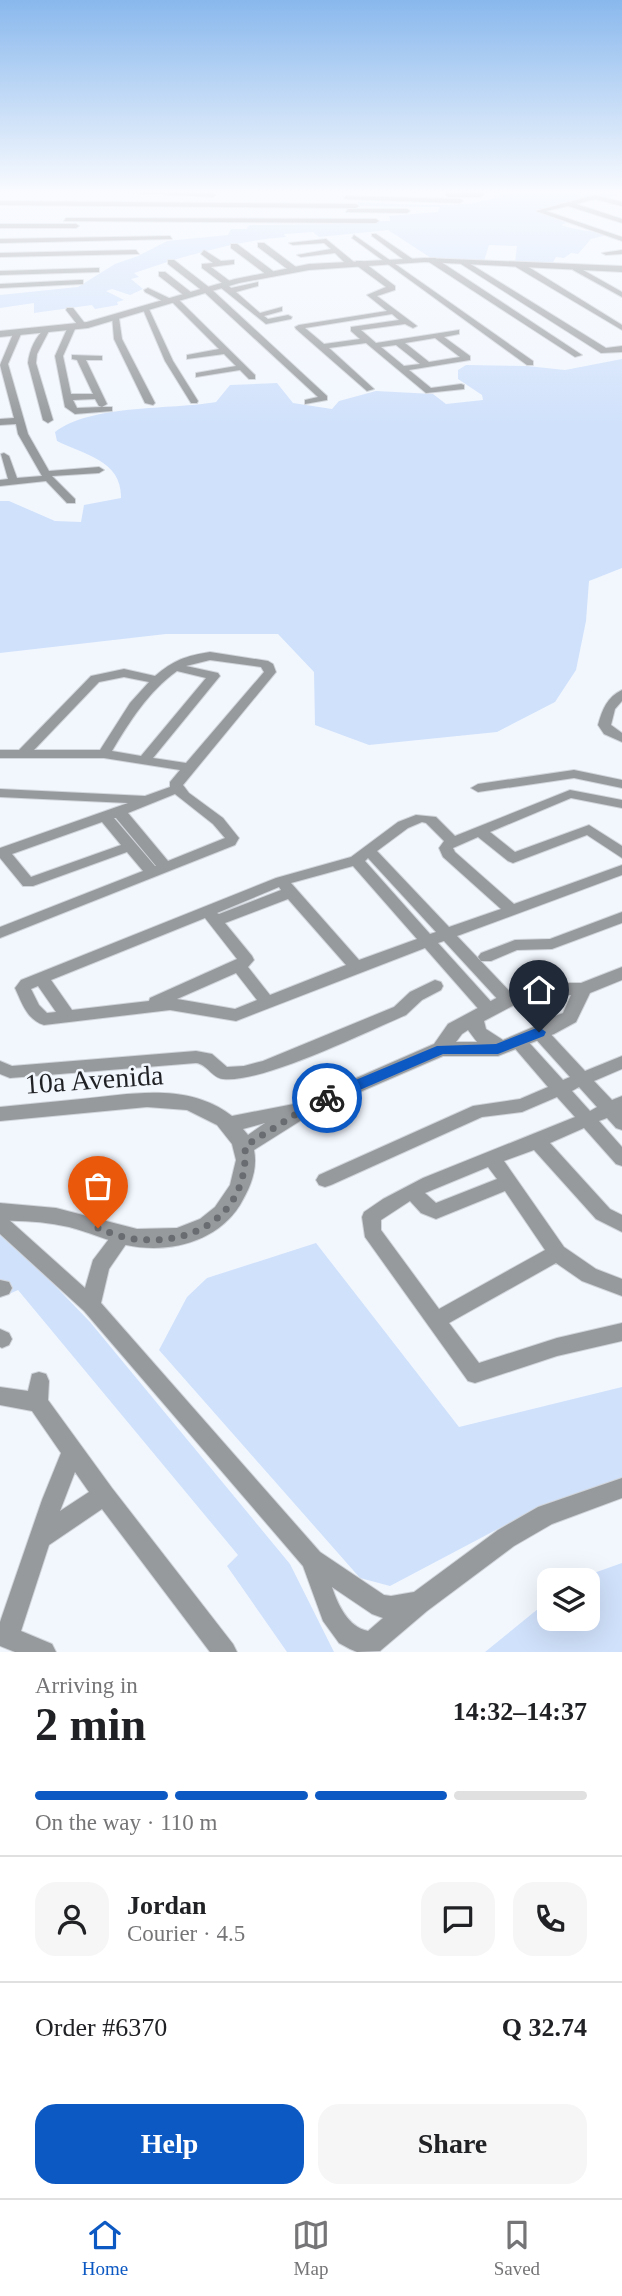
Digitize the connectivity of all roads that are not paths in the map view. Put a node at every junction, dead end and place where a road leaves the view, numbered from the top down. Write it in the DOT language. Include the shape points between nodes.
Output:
graph roads {
  1 [pos="93,270"];
  2 [pos="181,270"];
  3 [pos="208,270"];
  4 [pos="266,270"];
  5 [pos="287,270"];
  6 [pos="365,270"];
  7 [pos="397,270"];
  8 [pos="448,270"];
  9 [pos="477,270"];
  10 [pos="527,270"];
  11 [pos="580,270"];
  12 [pos="0,273"];
  13 [pos="270,273"];
  14 [pos="162,274"];
  15 [pos="80,282"];
  16 [pos="255,284"];
  17 [pos="0,286"];
  18 [pos="227,287"];
  19 [pos="148,290"];
  20 [pos="207,290"];
  21 [pos="189,295"];
  22 [pos="622,295"];
  23 [pos="171,300"];
  24 [pos="145,309"];
  25 [pos="279,309"];
  26 [pos="71,310"];
  27 [pos="393,312"];
  28 [pos="258,316"];
  29 [pos="288,317"];
  30 [pos="115,318"];
  31 [pos="83,326"];
  32 [pos="71,328"];
  33 [pos="622,328"];
  34 [pos="45,331"];
  35 [pos="456,332"];
  36 [pos="0,334"];
  37 [pos="17,334"];
  38 [pos="438,336"];
  39 [pos="398,342"];
  40 [pos="371,343"];
  41 [pos="322,347"];
  42 [pos="622,349"];
  43 [pos="225,351"];
  44 [pos="578,355"];
  45 [pos="59,356"];
  46 [pos="190,357"];
  47 [pos="81,358"];
  48 [pos="99,358"];
  49 [pos="530,363"];
  50 [pos="427,365"];
  51 [pos="242,367"];
  52 [pos="404,369"];
  53 [pos="200,375"];
  54 [pos="252,377"];
  55 [pos="4,384"];
  56 [pos="461,387"];
  57 [pos="370,389"];
  58 [pos="68,397"];
  59 [pos="194,401"];
  60 [pos="14,402"];
  61 [pos="308,402"];
  62 [pos="103,403"];
  63 [pos="150,403"];
  64 [pos="0,404"];
  65 [pos="48,420"];
  66 [pos="19,421"];
  67 [pos="0,422"];
  68 [pos="5,456"];
  69 [pos="99,470"];
  70 [pos="47,476"];
  71 [pos="6,483"];
  72 [pos="0,495"];
  73 [pos="71,501"];
  74 [pos="172,666"];
  75 [pos="158,680"];
  76 [pos="622,694"];
  77 [pos="622,738"];
  78 [pos="0,754"];
  79 [pos="23,754"];
  80 [pos="104,754"];
  81 [pos="145,759"];
  82 [pos="189,767"];
  83 [pos="622,784"];
  84 [pos="178,788"];
  85 [pos="478,788"];
  86 [pos="0,793"];
  87 [pos="25,794"];
  88 [pos="70,796"];
  89 [pos="151,800"];
  90 [pos="0,803"];
  91 [pos="622,804"];
  92 [pos="106,817"];
  93 [pos="479,831"];
  94 [pos="453,842"];
  95 [pos="131,846"];
  96 [pos="2,853"];
  97 [pos="622,855"];
  98 [pos="363,856"];
  99 [pos="159,869"];
  100 [pos="622,870"];
  101 [pos="286,886"];
  102 [pos="548,897"];
  103 [pos="512,911"];
  104 [pos="211,916"];
  105 [pos="622,917"];
  106 [pos="0,932"];
  107 [pos="448,934"];
  108 [pos="427,942"];
  109 [pos="486,957"];
  110 [pos="239,966"];
  111 [pos="356,967"];
  112 [pos="622,973"];
  113 [pos="42,979"];
  114 [pos="435,986"];
  115 [pos="583,989"];
  116 [pos="513,998"];
  117 [pos="267,1002"];
  118 [pos="147,1006"];
  119 [pos="481,1013"];
  120 [pos="67,1015"];
  121 [pos="543,1030"];
  122 [pos="512,1044"];
  123 [pos="441,1049"];
  124 [pos="622,1062"];
  125 [pos="0,1067"];
  126 [pos="582,1079"];
  127 [pos="561,1088"];
  128 [pos="309,1106"];
  129 [pos="615,1106"];
  130 [pos="0,1114"];
  131 [pos="587,1119"];
  132 [pos="622,1123"];
  133 [pos="230,1124"];
  134 [pos="537,1141"];
  135 [pos="245,1146"];
  136 [pos="492,1158"];
  137 [pos="622,1159"];
  138 [pos="325,1180"];
  139 [pos="509,1182"];
  140 [pos="413,1193"];
  141 [pos="0,1212"];
  142 [pos="0,1223"];
  143 [pos="622,1224"];
  144 [pos="122,1237"];
  145 [pos="557,1253"];
  146 [pos="622,1288"];
  147 [pos="91,1305"];
  148 [pos="435,1321"];
  149 [pos="622,1332"];
  150 [pos="0,1396"];
  151 [pos="73,1450"];
  152 [pos="622,1488"];
  153 [pos="104,1495"];
  154 [pos="41,1537"];
  155 [pos="312,1560"];
  156 [pos="419,1603"];
  157 [pos="4,1635"];
  158 [pos="44,1652"];
  159 [pos="225,1652"];
  1 -- 12 [label="street"];
  2 -- 20 [label="street"];
  3 -- 18 [label="street"];
  4 -- 13 [label="street"];
  5 -- 13 [label="street"];
  6 -- 27 [label="street" via="392,288 371,295"];
  7 -- 49 [label="street"];
  8 -- 44 [label="street"];
  9 -- 42 [label="street" via="604,351"];
  10 -- 33 [label="street"];
  11 -- 22 [label="street"];
  13 -- 18 [label="street"];
  14 -- 21 [label="street"];
  15 -- 17 [label="street"];
  16 -- 18 [label="street"];
  18 -- 20 [label="street"];
  18 -- 28 [label="street"];
  19 -- 23 [label="street"];
  20 -- 21 [label="street"];
  20 -- 61 [label="street" via="324,398"];
  21 -- 23 [label="street"];
  23 -- 24 [label="street"];
  23 -- 43 [label="street"];
  24 -- 30 [label="street"];
  24 -- 59 [label="street"];
  25 -- 28 [label="street"];
  26 -- 31 [label="street"];
  27 -- 40 [label="street" via="409,323 354,329"];
  27 -- 41 [label="street" via="299,327"];
  28 -- 29 [label="street" via="270,323"];
  30 -- 31 [label="street"];
  30 -- 63 [label="street" via="118,339"];
  31 -- 32 [label="street"];
  32 -- 34 [label="street"];
  32 -- 45 [label="street"];
  34 -- 37 [label="street"];
  34 -- 65 [label="street" via="32,363"];
  35 -- 38 [label="street"];
  36 -- 37 [label="street"];
  37 -- 55 [label="street" via="5,359"];
  38 -- 39 [label="street"];
  38 -- 50 [label="street" via="467,358"];
  39 -- 40 [label="street"];
  39 -- 50 [label="street"];
  40 -- 41 [label="street"];
  40 -- 52 [label="street"];
  41 -- 57 [label="street"];
  43 -- 46 [label="street"];
  43 -- 51 [label="street"];
  45 -- 47 [label="street"];
  45 -- 58 [label="street"];
  47 -- 48 [label="street"];
  47 -- 62 [label="street"];
  50 -- 52 [label="street"];
  51 -- 53 [label="street"];
  51 -- 54 [label="street"];
  52 -- 56 [label="street" via="429,391"];
  55 -- 60 [label="street"];
  58 -- 62 [label="street"];
  58 -- 62 [label="street" via="75,411"];
  60 -- 64 [label="street"];
  60 -- 66 [label="street"];
  66 -- 67 [label="street"];
  66 -- 70 [label="street"];
  68 -- 71 [label="street"];
  69 -- 70 [label="street"];
  70 -- 71 [label="street"];
  70 -- 73 [label="street"];
  71 -- 72 [label="street"];
  74 -- 75 [label="street"];
  74 -- 81 [label="street" via="214,676"];
  74 -- 82 [label="street" via="210,656 264,664 270,672"];
  75 -- 79 [label="street" via="124,673 93,680"];
  75 -- 80 [label="street" via="122,722"];
  76 -- 77 [label="street" via="609,708 604,725"];
  78 -- 79 [label="street"];
  79 -- 80 [label="street"];
  80 -- 81 [label="street"];
  81 -- 82 [label="street"];
  82 -- 84 [label="street" via="177,782"];
  83 -- 85 [label="street" via="574,774"];
  84 -- 89 [label="street"];
  84 -- 99 [label="street" via="232,838"];
  86 -- 87 [label="street"];
  87 -- 88 [label="street"];
  87 -- 90 [label="street"];
  88 -- 89 [label="street"];
  88 -- 92 [label="street"];
  89 -- 92 [label="street"];
  91 -- 93 [label="street" via="570,794"];
  92 -- 95 [label="street"];
  92 -- 96 [label="street"];
  92 -- 99 [label="street"];
  93 -- 94 [label="street"];
  93 -- 97 [label="street" via="513,858 589,829"];
  94 -- 98 [label="street" via="431,820 421,818 403,825"];
  94 -- 103 [label="street" via="446,848 448,854"];
  95 -- 96 [label="street" via="28,883"];
  95 -- 99 [label="street"];
  97 -- 102 [label="street"];
  98 -- 101 [label="street"];
  98 -- 107 [label="street"];
  98 -- 108 [label="street"];
  99 -- 106 [label="street"];
  100 -- 102 [label="street"];
  101 -- 104 [label="street"];
  101 -- 111 [label="street"];
  102 -- 103 [label="street"];
  103 -- 107 [label="street"];
  104 -- 110 [label="street" via="246,957"];
  104 -- 113 [label="street"];
  105 -- 109 [label="street" via="552,944 513,945"];
  107 -- 108 [label="street"];
  107 -- 116 [label="street"];
  108 -- 111 [label="street"];
  108 -- 119 [label="street"];
  110 -- 117 [label="street"];
  110 -- 118 [label="street"];
  111 -- 117 [label="street"];
  112 -- 115 [label="street"];
  113 -- 120 [label="street"];
  113 -- 120 [label="street" via="23,988 32,1008 44,1019"];
  114 -- 125 [label="street" via="400,1012 244,1072 222,1073 206,1058 196,1057 10,1072"];
  115 -- 116 [label="street" via="537,989"];
  115 -- 121 [label="street" via="570,1017"];
  116 -- 119 [label="street"];
  116 -- 121 [label="street" via="544,1005"];
  117 -- 118 [label="street" via="236,1015 180,1005"];
  118 -- 120 [label="street"];
  119 -- 122 [label="street" via="480,1035 490,1042"];
  119 -- 123 [label="street" via="455,1028"];
  121 -- 122 [label="street"];
  121 -- 126 [label="street"];
  122 -- 123 [label="street" via="488,1051"];
  122 -- 127 [label="street"];
  123 -- 128 [label="street"];
  124 -- 126 [label="street"];
  126 -- 127 [label="street"];
  126 -- 129 [label="street"];
  127 -- 131 [label="street"];
  127 -- 138 [label="street" via="522,1105 479,1111"];
  128 -- 133 [label="street"];
  128 -- 135 [label="street"];
  129 -- 131 [label="street"];
  129 -- 132 [label="street"];
  130 -- 133 [label="street, 10a Avenida" via="158,1099 194,1104"];
  131 -- 134 [label="street"];
  131 -- 137 [label="street"];
  133 -- 135 [label="street, 10a Avenida"];
  134 -- 136 [label="street"];
  134 -- 143 [label="street" via="603,1214"];
  135 -- 144 [label="street" via="245,1175 226,1211 209,1226 166,1239"];
  136 -- 139 [label="street"];
  136 -- 140 [label="street"];
  139 -- 140 [label="street" via="436,1211"];
  139 -- 145 [label="street"];
  140 -- 148 [label="street" via="371,1217 372,1231"];
  141 -- 144 [label="street" via="53,1216"];
  142 -- 147 [label="street"];
  144 -- 147 [label="street" via="100,1266"];
  145 -- 146 [label="street" via="589,1275"];
  145 -- 148 [label="street"];
  147 -- 155 [label="street"];
  148 -- 149 [label="street" via="478,1375 533,1354"];
  150 -- 151 [label="street" via="39,1391"];
  151 -- 153 [label="street"];
  151 -- 154 [label="street"];
  152 -- 156 [label="street" via="526,1526"];
  153 -- 154 [label="street"];
  153 -- 159 [label="street"];
  154 -- 157 [label="street"];
  155 -- 156 [label="street" via="380,1606"];
  155 -- 156 [label="street" via="332,1615 352,1639 365,1643 379,1639"];
  157 -- 158 [label="street"];
}
